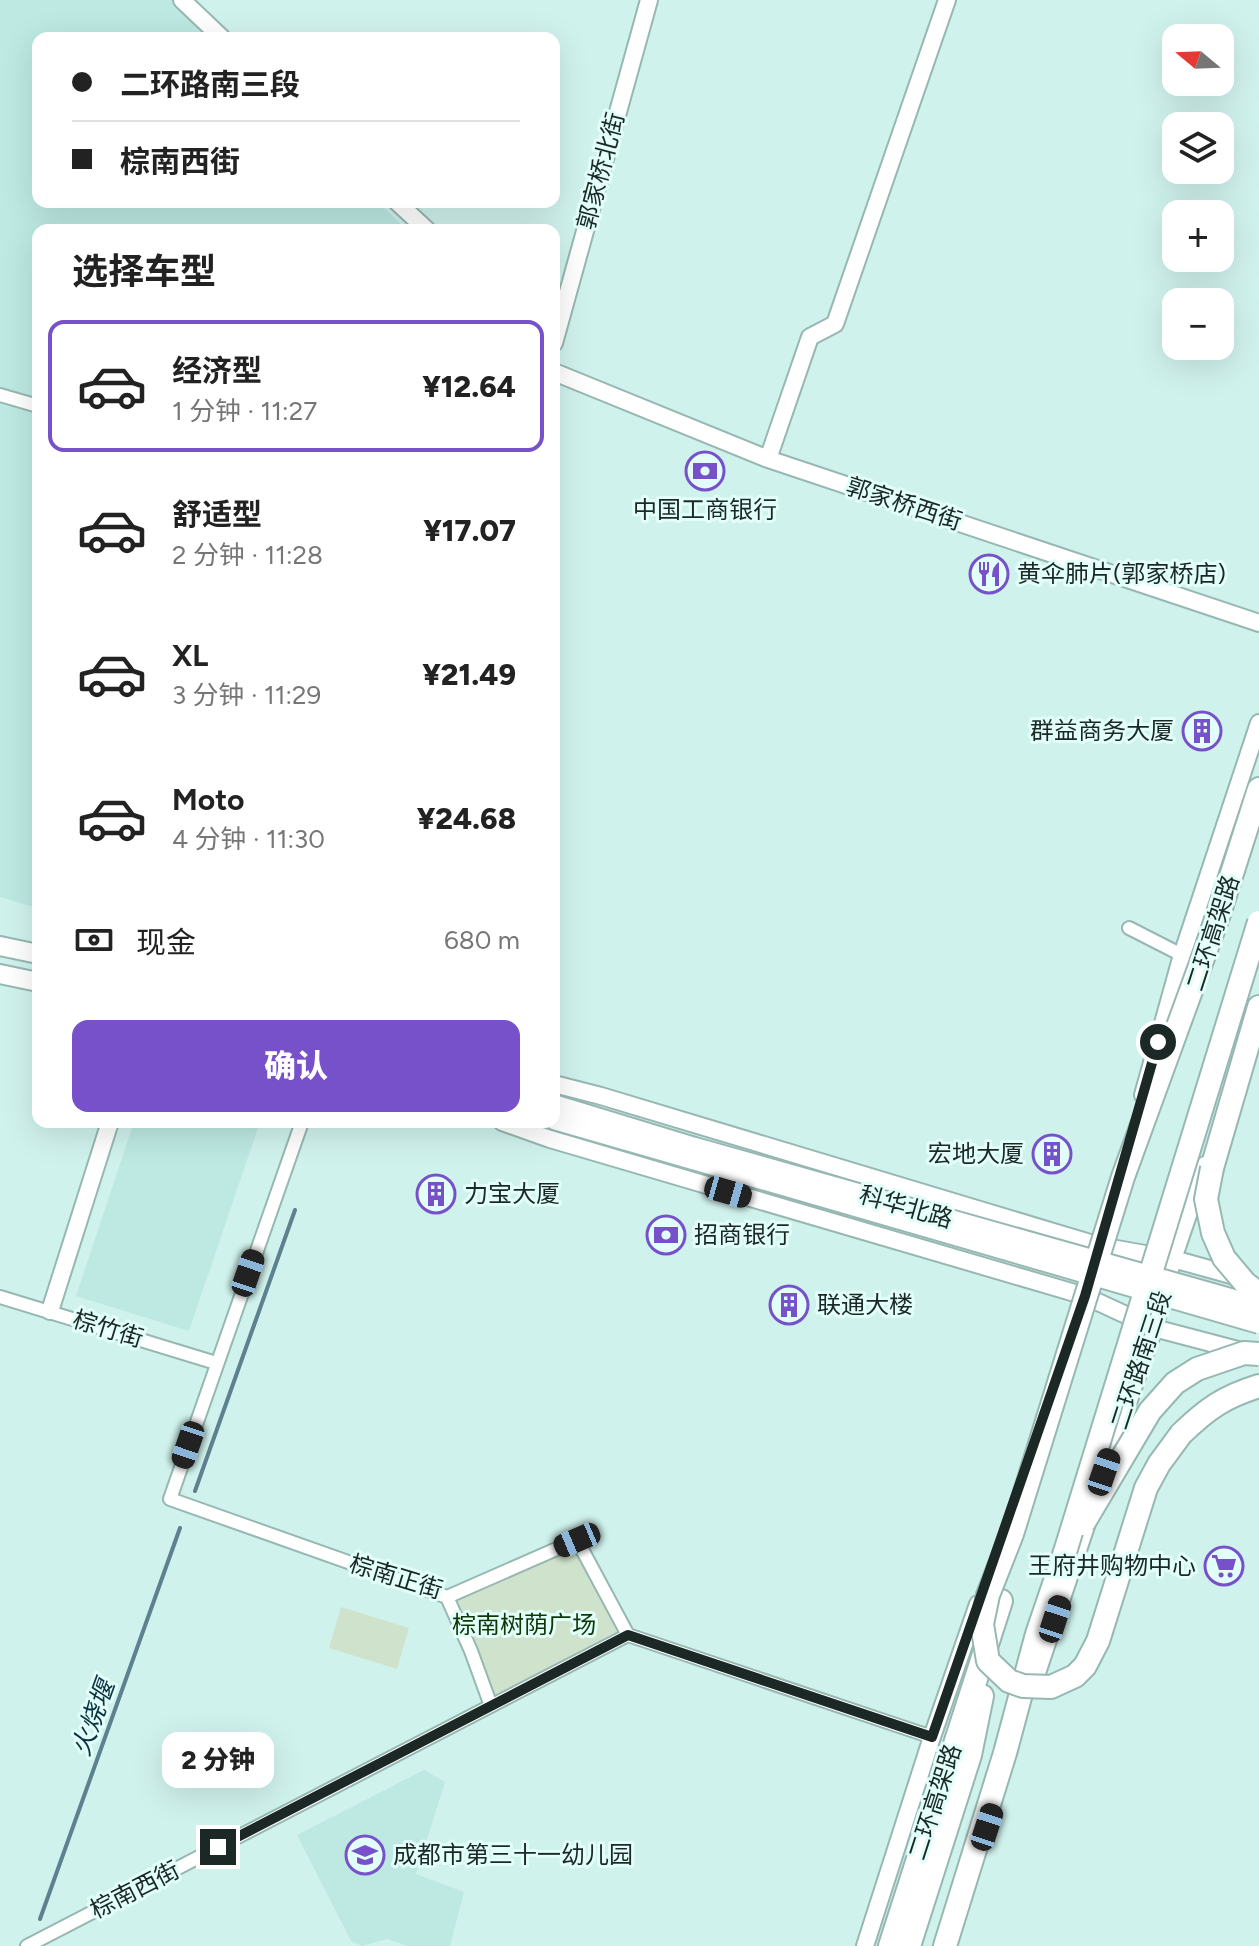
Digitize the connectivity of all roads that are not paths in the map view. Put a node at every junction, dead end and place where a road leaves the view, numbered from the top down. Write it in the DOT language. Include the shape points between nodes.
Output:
graph roads {
  1 [pos="182,0"];
  2 [pos="649,0"];
  3 [pos="947,0"];
  4 [pos="216,32"];
  5 [pos="403,208"];
  6 [pos="421,224"];
  7 [pos="560,321"];
  8 [pos="560,374"];
  9 [pos="0,395"];
  10 [pos="32,404"];
  11 [pos="768,459"];
  12 [pos="1259,623"];
  13 [pos="1259,723"];
  14 [pos="1259,789"];
  15 [pos="1219,914"];
  16 [pos="1259,922"];
  17 [pos="1129,928"];
  18 [pos="0,946"];
  19 [pos="32,953"];
  20 [pos="1182,955"];
  21 [pos="0,974"];
  22 [pos="32,981"];
  23 [pos="1259,1005"];
  24 [pos="560,1086"];
  25 [pos="560,1106"];
  26 [pos="560,1121"];
  27 [pos="108,1128"];
  28 [pos="300,1128"];
  29 [pos="519,1128"];
  30 [pos="694,1154"];
  31 [pos="1100,1246"];
  32 [pos="1173,1259"];
  33 [pos="1259,1283"];
  34 [pos="1259,1294"];
  35 [pos="1085,1296"];
  36 [pos="0,1297"];
  37 [pos="1259,1306"];
  38 [pos="50,1311"];
  39 [pos="1259,1324"];
  40 [pos="1154,1328"];
  41 [pos="1259,1356"];
  42 [pos="216,1363"];
  43 [pos="1259,1386"];
  44 [pos="1065,1552"];
  45 [pos="447,1597"];
  46 [pos="1001,1601"];
  47 [pos="1037,1634"];
  48 [pos="628,1635"];
  49 [pos="491,1706"];
  50 [pos="932,1737"];
  51 [pos="27,1946"];
  52 [pos="865,1946"];
  53 [pos="890,1946"];
  54 [pos="909,1946"];
  55 [pos="929,1946"];
  56 [pos="947,1946"];
  1 -- 4 [label="street"];
  2 -- 7 [label="street, 郭家桥北街"];
  3 -- 11 [label="street" via="835,324 810,337"];
  5 -- 6 [label="street"];
  8 -- 11 [label="street, 郭家桥西街"];
  9 -- 10 [label="street"];
  11 -- 12 [label="street, 郭家桥西街"];
  13 -- 20 [label="street"];
  14 -- 15 [label="highway, 二环高架路"];
  15 -- 43 [label="highway, bridge" via="1123,1177 1012,1534 988,1595 982,1624 988,1661 1009,1681 1051,1687 1085,1666 1159,1464 1204,1412"];
  15 -- 46 [label="highway, 二环高架路, bridge"];
  16 -- 44 [label="highway, 二环高架路, bridge"];
  17 -- 20 [label="street"];
  18 -- 19 [label="main road"];
  20 -- 31 [label="street"];
  21 -- 22 [label="main road"];
  23 -- 32 [label="street, 二环路南三段"];
  23 -- 34 [label="highway, bridge" via="1206,1199 1224,1258"];
  24 -- 31 [label="street"];
  25 -- 30 [label="main road, 科华北路"];
  26 -- 30 [label="main road, 科华北路"];
  27 -- 38 [label="street"];
  28 -- 42 [label="street"];
  29 -- 35 [label="street"];
  30 -- 37 [label="main road, 科华北路, bridge"];
  30 -- 39 [label="main road, bridge"];
  31 -- 32 [label="street"];
  31 -- 35 [label="street"];
  32 -- 33 [label="street"];
  32 -- 40 [label="street, 二环路南三段"];
  35 -- 40 [label="street"];
  35 -- 50 [label="street"];
  36 -- 38 [label="street, 棕竹街"];
  38 -- 42 [label="street, 棕竹街"];
  40 -- 41 [label="street"];
  40 -- 56 [label="street, 二环路南三段"];
  41 -- 44 [label="highway, bridge" via="1244,1353 1197,1369 1175,1383 1150,1411"];
  42 -- 45 [label="street, 棕南正街" via="170,1499"];
  44 -- 47 [label="highway, 二环高架路"];
  45 -- 48 [label="street, 棕南正街" via="577,1540"];
  45 -- 49 [label="street"];
  46 -- 53 [label="highway, 二环高架路, bridge"];
  46 -- 54 [label="highway, bridge" via="970,1755"];
  47 -- 55 [label="highway" via="986,1766"];
  47 -- 56 [label="highway, 二环高架路"];
  48 -- 49 [label="street, 棕南西街"];
  48 -- 50 [label="street"];
  49 -- 51 [label="street, 棕南西街"];
  50 -- 52 [label="street"];
}
